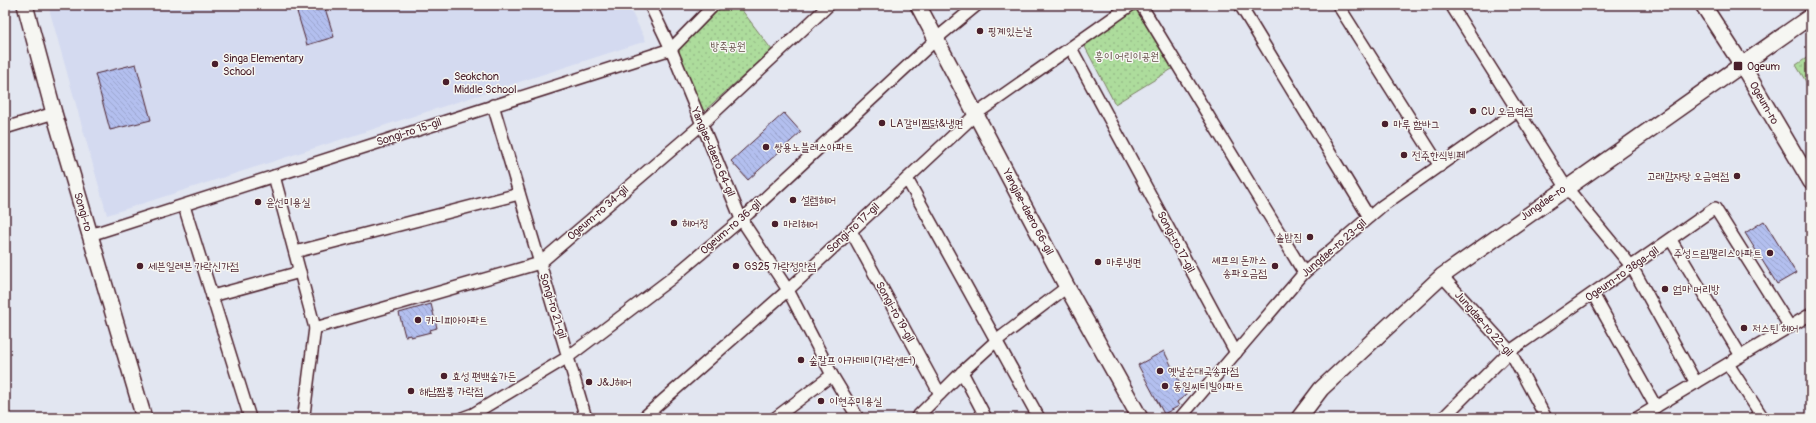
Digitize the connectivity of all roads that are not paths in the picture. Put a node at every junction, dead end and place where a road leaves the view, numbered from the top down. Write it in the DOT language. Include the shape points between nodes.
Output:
graph roads {
  1 [pos="25,5"];
  2 [pos="650,5"];
  3 [pos="714,5"];
  4 [pos="829,5"];
  5 [pos="918,5"];
  6 [pos="977,5"];
  7 [pos="1131,5"];
  8 [pos="1141,5"];
  9 [pos="1240,5"];
  10 [pos="1338,5"];
  11 [pos="1450,5"];
  12 [pos="1703,5"];
  13 [pos="1811,16"];
  14 [pos="937,38"];
  15 [pos="1070,48"];
  16 [pos="671,49"];
  17 [pos="1742,65"];
  18 [pos="493,105"];
  19 [pos="1517,111"];
  20 [pos="54,114"];
  21 [pos="976,114"];
  22 [pos="701,125"];
  23 [pos="5,128"];
  24 [pos="1440,166"];
  25 [pos="274,176"];
  26 [pos="906,179"];
  27 [pos="1811,182"];
  28 [pos="1566,187"];
  29 [pos="519,194"];
  30 [pos="184,206"];
  31 [pos="1369,218"];
  32 [pos="741,219"];
  33 [pos="851,231"];
  34 [pos="90,235"];
  35 [pos="1671,240"];
  36 [pos="295,252"];
  37 [pos="540,263"];
  38 [pos="1632,267"];
  39 [pos="300,272"];
  40 [pos="1304,273"];
  41 [pos="1442,276"];
  42 [pos="1067,286"];
  43 [pos="788,290"];
  44 [pos="1593,294"];
  45 [pos="212,296"];
  46 [pos="1811,314"];
  47 [pos="1790,327"];
  48 [pos="316,328"];
  49 [pos="996,341"];
  50 [pos="1510,351"];
  51 [pos="1236,353"];
  52 [pos="1741,356"];
  53 [pos="568,357"];
  54 [pos="1728,364"];
  55 [pos="962,372"];
  56 [pos="832,375"];
  57 [pos="1696,383"];
  58 [pos="940,394"];
  59 [pos="1656,407"];
  60 [pos="920,417"];
  61 [pos="144,418"];
  62 [pos="250,418"];
  63 [pos="305,418"];
  64 [pos="462,418"];
  65 [pos="586,418"];
  66 [pos="643,418"];
  67 [pos="776,418"];
  68 [pos="858,418"];
  69 [pos="986,418"];
  70 [pos="1039,418"];
  71 [pos="1140,418"];
  72 [pos="1180,418"];
  73 [pos="1299,418"];
  74 [pos="1443,418"];
  75 [pos="1546,418"];
  76 [pos="1637,418"];
  77 [pos="1763,418"];
  1 -- 20 [label="street, Songi-ro"];
  2 -- 16 [label="street, Yangjae-daero 64-gil"];
  3 -- 16 [label="street, Songi-ro 15-gil"];
  4 -- 22 [label="street, Ogeum-ro 34-gil"];
  5 -- 14 [label="street, Yangjae-daero 66-gil"];
  6 -- 14 [label="street, Ogeum-ro 36-gil"];
  7 -- 15 [label="street, Songi-ro 17-gil"];
  8 -- 40 [label="street"];
  9 -- 31 [label="street"];
  10 -- 24 [label="street"];
  11 -- 19 [label="street"];
  12 -- 17 [label="street, Ogeum-ro"];
  13 -- 17 [label="street, Jungdae-ro"];
  14 -- 21 [label="street, Yangjae-daero 66-gil"];
  14 -- 32 [label="street, Ogeum-ro 36-gil"];
  15 -- 21 [label="street, Songi-ro 17-gil"];
  15 -- 51 [label="street, Songi-ro 17-gil"];
  16 -- 18 [label="street, Songi-ro 15-gil"];
  16 -- 22 [label="street, Yangjae-daero 64-gil"];
  17 -- 27 [label="street, Ogeum-ro"];
  17 -- 28 [label="street, Jungdae-ro"];
  18 -- 25 [label="street, Songi-ro 15-gil"];
  18 -- 29 [label="street, Songi-ro 21-gil"];
  19 -- 24 [label="street, Jungdae-ro 23-gil"];
  19 -- 28 [label="street"];
  20 -- 23 [label="street"];
  20 -- 34 [label="street, Songi-ro"];
  21 -- 26 [label="street, Songi-ro 17-gil"];
  21 -- 42 [label="street, Yangjae-daero 66-gil"];
  22 -- 32 [label="street, Yangjae-daero 64-gil"];
  22 -- 37 [label="street, Ogeum-ro 34-gil"];
  24 -- 31 [label="street, Jungdae-ro 23-gil"];
  25 -- 30 [label="street, Songi-ro 15-gil"];
  25 -- 36 [label="street"];
  26 -- 33 [label="street, Songi-ro 17-gil"];
  26 -- 49 [label="street"];
  28 -- 38 [label="street"];
  28 -- 41 [label="street, Jungdae-ro"];
  29 -- 36 [label="street"];
  29 -- 37 [label="street, Songi-ro 21-gil"];
  30 -- 34 [label="street, Songi-ro 15-gil"];
  30 -- 45 [label="street"];
  31 -- 40 [label="street, Jungdae-ro 23-gil"];
  32 -- 43 [label="street, Yangjae-daero 64-gil"];
  32 -- 53 [label="street, Ogeum-ro 36-gil" via="672,278"];
  33 -- 43 [label="street, Songi-ro 17-gil"];
  33 -- 58 [label="street, Songi-ro 19-gil"];
  34 -- 61 [label="street, Songi-ro"];
  35 -- 38 [label="street, Ogeum-ro 38ga-gil"];
  35 -- 47 [label="street, Ogeum-ro 38ga-gil" via="1715,208"];
  35 -- 52 [label="street"];
  36 -- 39 [label="street"];
  37 -- 48 [label="street, Ogeum-ro 34-gil"];
  37 -- 53 [label="street, Songi-ro 21-gil"];
  38 -- 44 [label="street, Ogeum-ro 38ga-gil"];
  38 -- 57 [label="street"];
  39 -- 45 [label="street"];
  39 -- 48 [label="street"];
  40 -- 51 [label="street, Jungdae-ro 23-gil"];
  41 -- 50 [label="street, Jungdae-ro 22-gil"];
  41 -- 73 [label="street, Jungdae-ro" via="1321,390"];
  42 -- 49 [label="street"];
  42 -- 71 [label="street, Yangjae-daero 66-gil"];
  43 -- 56 [label="street, Yangjae-daero 64-gil"];
  43 -- 66 [label="street, Songi-ro 17-gil"];
  44 -- 50 [label="street, Ogeum-ro 38ga-gil"];
  44 -- 59 [label="street"];
  45 -- 62 [label="street"];
  46 -- 47 [label="street"];
  47 -- 52 [label="street"];
  48 -- 63 [label="street"];
  49 -- 55 [label="street"];
  49 -- 70 [label="street"];
  50 -- 74 [label="street, Ogeum-ro 38ga-gil"];
  50 -- 75 [label="street, Jungdae-ro 22-gil"];
  51 -- 72 [label="street, Jungdae-ro 23-gil"];
  52 -- 54 [label="street"];
  53 -- 64 [label="street, Ogeum-ro 36-gil" via="473,414"];
  53 -- 65 [label="street, Songi-ro 21-gil"];
  54 -- 57 [label="street"];
  54 -- 77 [label="street"];
  55 -- 58 [label="street"];
  55 -- 69 [label="street"];
  56 -- 67 [label="street"];
  56 -- 68 [label="street, Yangjae-daero 64-gil"];
  57 -- 59 [label="street"];
  58 -- 60 [label="street"];
  59 -- 76 [label="street"];
}
